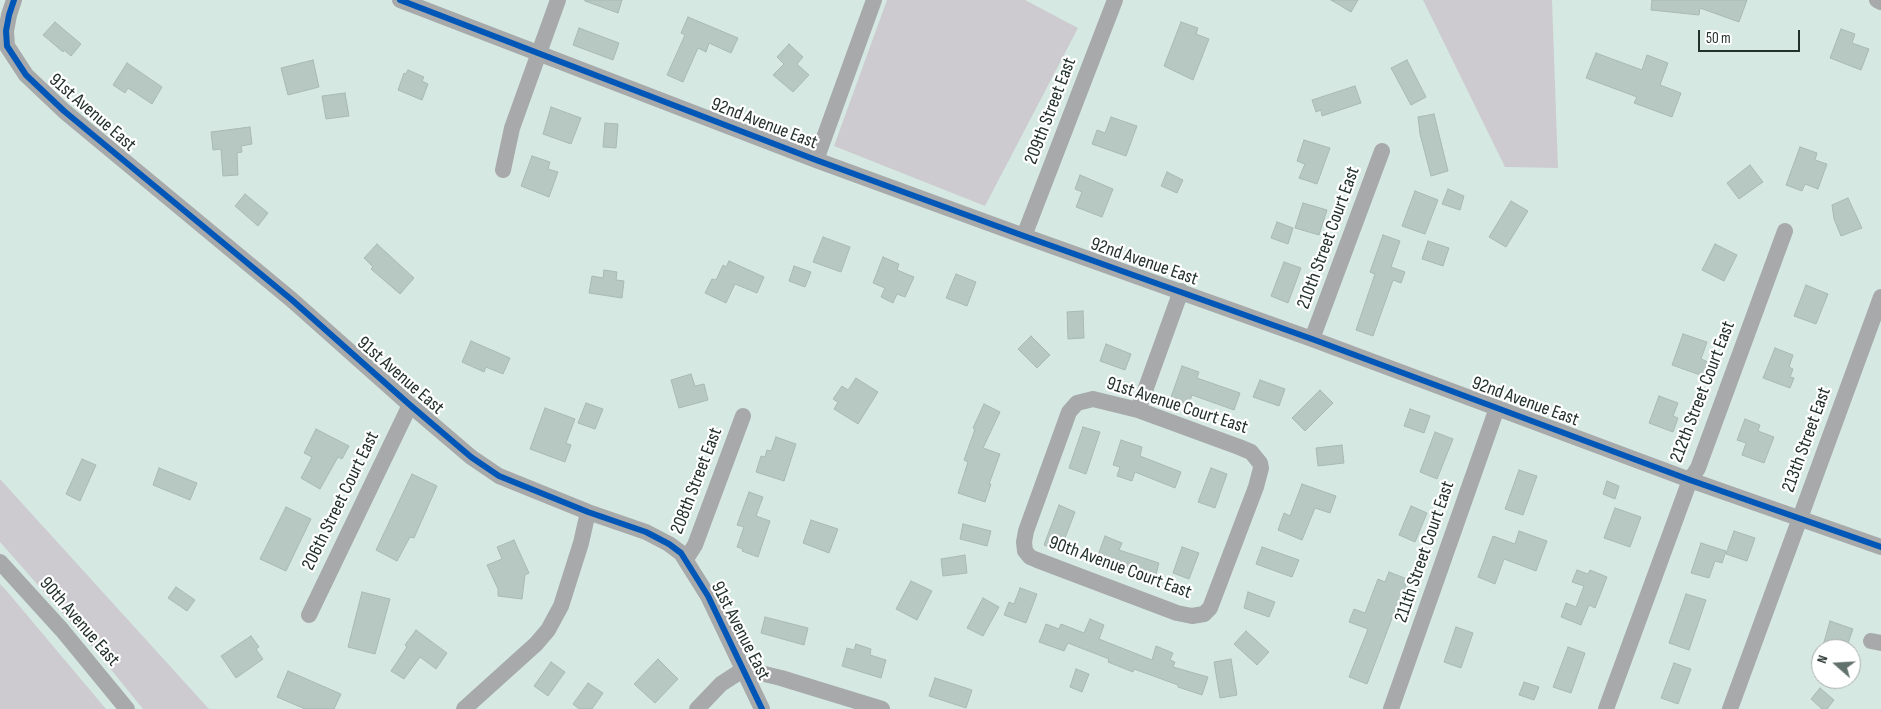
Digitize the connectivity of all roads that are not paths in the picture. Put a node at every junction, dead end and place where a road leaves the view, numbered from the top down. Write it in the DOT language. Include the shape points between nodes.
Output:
graph roads {
  1 [pos="14,0"];
  2 [pos="400,0"];
  3 [pos="558,0"];
  4 [pos="874,0"];
  5 [pos="1115,0"];
  6 [pos="1877,0"];
  7 [pos="1881,2"];
  8 [pos="3,46"];
  9 [pos="539,54"];
  10 [pos="1382,150"];
  11 [pos="816,160"];
  12 [pos="503,170"];
  13 [pos="1785,231"];
  14 [pos="1024,236"];
  15 [pos="1181,291"];
  16 [pos="1881,297"];
  17 [pos="1312,338"];
  18 [pos="410,405"];
  19 [pos="1497,408"];
  20 [pos="1138,410"];
  21 [pos="744,416"];
  22 [pos="1690,480"];
  23 [pos="588,512"];
  24 [pos="1800,518"];
  25 [pos="1881,547"];
  26 [pos="1025,551"];
  27 [pos="686,559"];
  28 [pos="0,562"];
  29 [pos="1204,614"];
  30 [pos="309,615"];
  31 [pos="744,669"];
  32 [pos="127,709"];
  33 [pos="464,709"];
  34 [pos="697,709"];
  35 [pos="762,709"];
  36 [pos="882,709"];
  37 [pos="1391,709"];
  38 [pos="1606,709"];
  39 [pos="1730,709"];
  1 -- 8 [label="street"];
  2 -- 9 [label="street, 92nd Avenue East"];
  3 -- 9 [label="street"];
  4 -- 11 [label="street"];
  5 -- 14 [label="street, 209th Street East"];
  6 -- 7 [label="street"];
  8 -- 18 [label="street, 91st Avenue East" via="26,75 64,111 292,300"];
  9 -- 11 [label="street, 92nd Avenue East"];
  9 -- 12 [label="street" via="512,128"];
  10 -- 17 [label="street, 210th Street Court East"];
  11 -- 14 [label="street, 92nd Avenue East"];
  13 -- 22 [label="street, 212th Street Court East" via="1698,468"];
  14 -- 15 [label="street, 92nd Avenue East"];
  15 -- 17 [label="street, 92nd Avenue East"];
  15 -- 20 [label="street"];
  16 -- 24 [label="street, 213th Street East"];
  17 -- 19 [label="street, 92nd Avenue East"];
  18 -- 23 [label="street, 91st Avenue East" via="471,457 499,476"];
  18 -- 30 [label="street, 206th Street Court East"];
  19 -- 22 [label="street, 92nd Avenue East"];
  19 -- 37 [label="street, 211th Street Court East"];
  20 -- 26 [label="street, 91st Avenue Court East" via="1093,399 1077,403 1069,412 1026,531"];
  20 -- 29 [label="street, 91st Avenue Court East" via="1251,452 1260,463 1256,487 1210,608"];
  21 -- 27 [label="street, 208th Street East" via="695,545"];
  22 -- 24 [label="street, 92nd Avenue East"];
  22 -- 38 [label="street, 212th Street Court East"];
  23 -- 27 [label="street, 91st Avenue East" via="646,532 669,544"];
  23 -- 33 [label="street" via="561,606 548,630"];
  24 -- 25 [label="street, 92nd Avenue East"];
  24 -- 39 [label="street, 213th Street East"];
  26 -- 29 [label="street, 90th Avenue Court East" via="1037,560 1177,613"];
  27 -- 31 [label="street, 91st Avenue East"];
  28 -- 32 [label="street, 90th Avenue East"];
  31 -- 34 [label="street" via="721,684"];
  31 -- 35 [label="street, 91st Avenue East"];
  31 -- 36 [label="street"];
}
